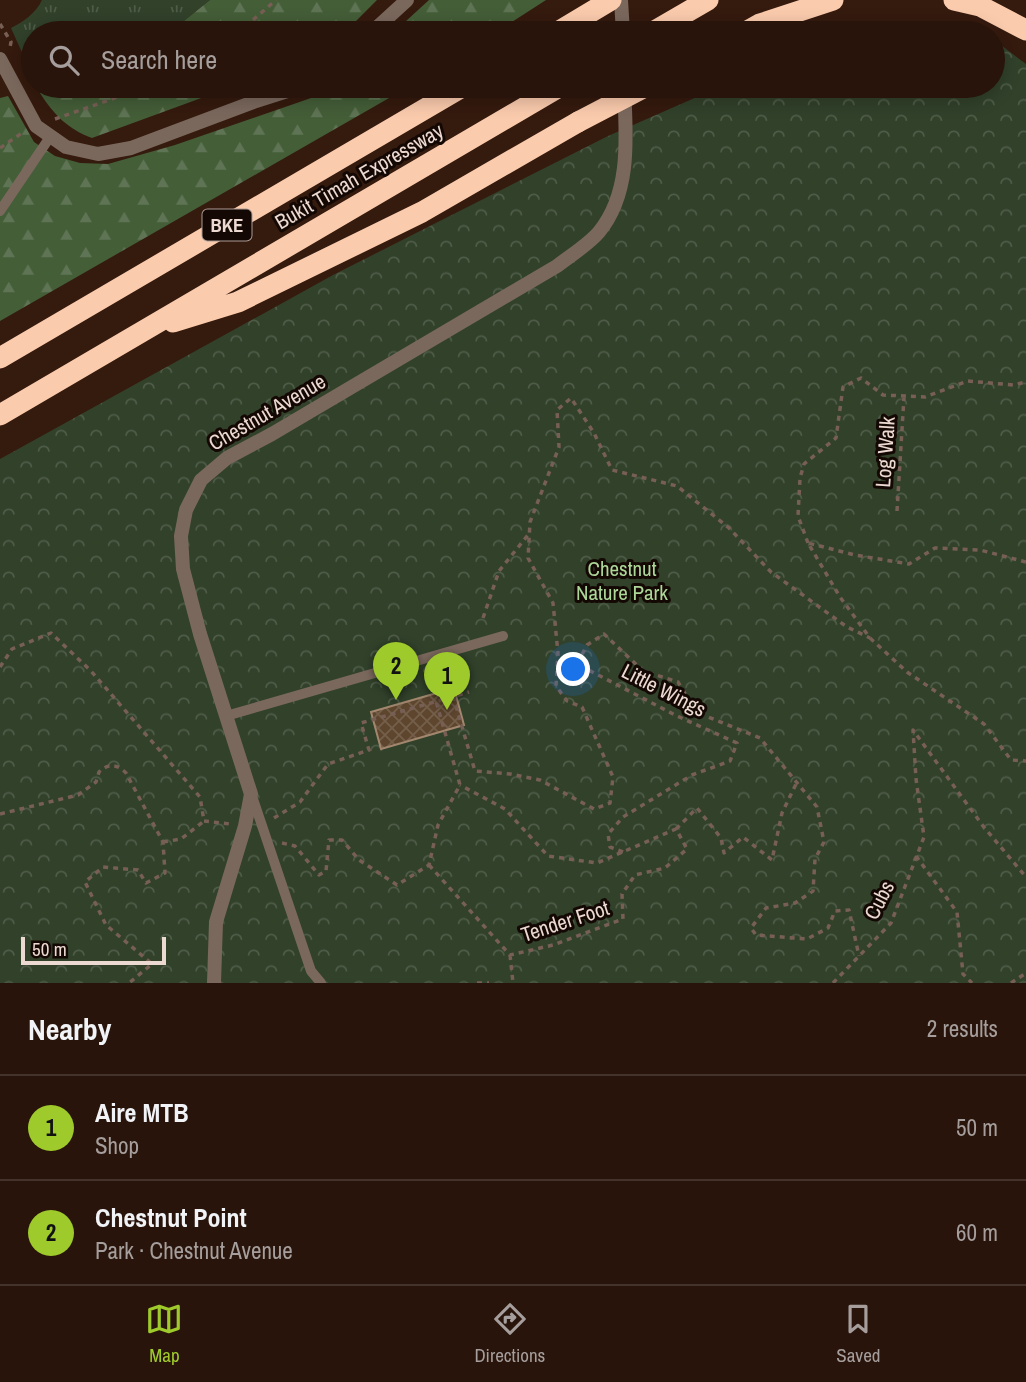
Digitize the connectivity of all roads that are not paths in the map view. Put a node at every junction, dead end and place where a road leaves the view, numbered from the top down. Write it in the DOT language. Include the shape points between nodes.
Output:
graph roads {
  1 [pos="407,0"];
  2 [pos="611,0"];
  3 [pos="621,0"];
  4 [pos="708,0"];
  5 [pos="833,0"];
  6 [pos="954,0"];
  7 [pos="384,21"];
  8 [pos="577,21"];
  9 [pos="622,21"];
  10 [pos="672,21"];
  11 [pos="769,21"];
  12 [pos="1026,30"];
  13 [pos="0,59"];
  14 [pos="269,98"];
  15 [pos="444,98"];
  16 [pos="540,98"];
  17 [pos="624,98"];
  18 [pos="625,98"];
  19 [pos="50,137"];
  20 [pos="0,211"];
  21 [pos="138,333"];
  22 [pos="0,358"];
  23 [pos="0,415"];
  24 [pos="503,636"];
  25 [pos="226,716"];
  26 [pos="251,793"];
  27 [pos="214,983"];
  28 [pos="321,983"];
  1 -- 7 [label="street"];
  2 -- 8 [label="highway"];
  3 -- 9 [label="street"];
  4 -- 10 [label="highway"];
  5 -- 11 [label="highway"];
  6 -- 12 [label="highway" via="980,6"];
  13 -- 19 [label="street" via="36,126"];
  14 -- 19 [label="street" via="113,153 76,151"];
  15 -- 22 [label="highway, Bukit Timah Expressway / BKE"];
  16 -- 21 [label="highway, Bukit Timah Expressway / BKE"];
  17 -- 25 [label="street, Chestnut Avenue" via="624,176 608,218 590,242 545,273 227,458 201,480 186,510 181,552"];
  18 -- 21 [label="highway, bridge" via="422,212 238,302"];
  19 -- 20 [label="lane"];
  21 -- 23 [label="highway, Bukit Timah Expressway / BKE"];
  24 -- 25 [label="lane"];
  25 -- 26 [label="street, Chestnut Avenue"];
  26 -- 27 [label="street, Chestnut Avenue" via="216,922"];
  26 -- 28 [label="lane" via="310,971"];
}
